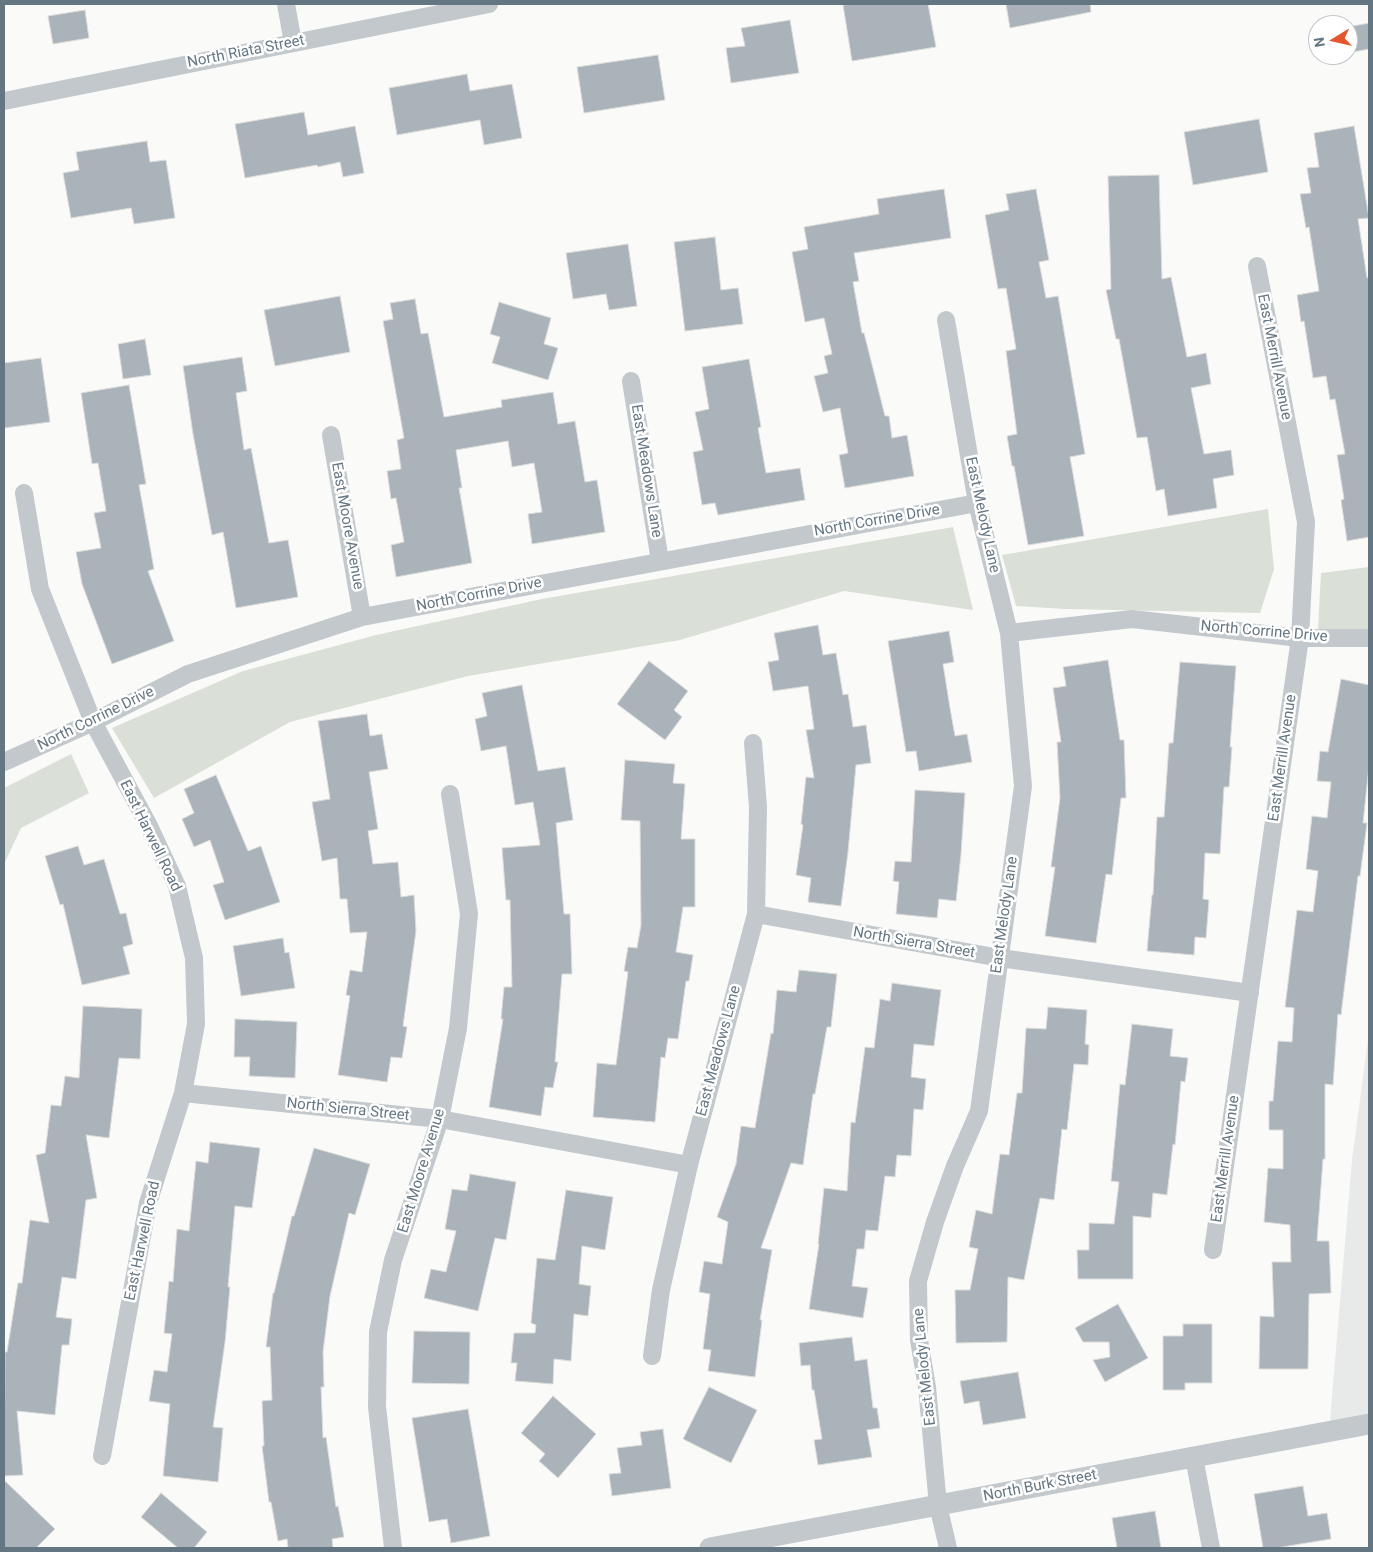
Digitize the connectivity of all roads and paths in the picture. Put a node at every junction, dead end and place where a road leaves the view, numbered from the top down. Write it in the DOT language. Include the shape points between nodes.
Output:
graph roads {
  1 [pos="286,4"];
  2 [pos="489,4"];
  3 [pos="293,43"];
  4 [pos="4,101"];
  5 [pos="1257,266"];
  6 [pos="946,320"];
  7 [pos="631,381"];
  8 [pos="331,435"];
  9 [pos="24,493"];
  10 [pos="977,503"];
  11 [pos="660,561"];
  12 [pos="362,617"];
  13 [pos="1010,633"];
  14 [pos="1300,638"];
  15 [pos="1369,638"];
  16 [pos="93,722"];
  17 [pos="753,743"];
  18 [pos="4,762"];
  19 [pos="450,794"];
  20 [pos="756,914"];
  21 [pos="1000,958"];
  22 [pos="1250,993"];
  23 [pos="183,1093"];
  24 [pos="440,1119"];
  25 [pos="689,1165"];
  26 [pos="1213,1250"];
  27 [pos="652,1356"];
  28 [pos="1369,1424"];
  29 [pos="102,1456"];
  30 [pos="1194,1457"];
  31 [pos="938,1505"];
  32 [pos="393,1548"];
  33 [pos="710,1548"];
  34 [pos="948,1548"];
  35 [pos="1211,1548"];
  1 -- 3 [label="street"];
  2 -- 3 [label="street, North Riata Street"];
  3 -- 4 [label="street, North Riata Street"];
  5 -- 14 [label="street, East Merrill Avenue" via="1306,522"];
  6 -- 10 [label="street, East Melody Lane"];
  7 -- 11 [label="street, East Meadows Lane"];
  8 -- 12 [label="street, East Moore Avenue"];
  9 -- 16 [label="street, East Harwell Road" via="40,589"];
  10 -- 11 [label="street, North Corrine Drive"];
  10 -- 13 [label="street, East Melody Lane"];
  11 -- 12 [label="street, North Corrine Drive"];
  12 -- 16 [label="street, North Corrine Drive" via="188,674"];
  13 -- 14 [label="street, North Corrine Drive" via="1132,619"];
  13 -- 21 [label="street, East Melody Lane" via="1023,786"];
  14 -- 15 [label="street, North Corrine Drive"];
  14 -- 22 [label="street, East Merrill Avenue"];
  16 -- 18 [label="street, North Corrine Drive"];
  16 -- 23 [label="street, East Harwell Road" via="177,886 194,958 196,1024"];
  17 -- 20 [label="street, East Meadows Lane" via="758,807"];
  19 -- 24 [label="street, East Moore Avenue" via="469,914 458,1028"];
  20 -- 21 [label="street, North Sierra Street"];
  20 -- 25 [label="street, East Meadows Lane"];
  21 -- 22 [label="street, North Sierra Street"];
  21 -- 31 [label="street, East Melody Lane" via="979,1111 955,1166 918,1281 919,1340 927,1387"];
  22 -- 26 [label="street, East Merrill Avenue"];
  23 -- 24 [label="street, North Sierra Street"];
  23 -- 29 [label="street, East Harwell Road" via="148,1203"];
  24 -- 25 [label="street, North Sierra Street"];
  24 -- 32 [label="street, East Moore Avenue" via="393,1260 378,1332 376,1407"];
  25 -- 27 [label="street, East Meadows Lane" via="661,1290"];
  28 -- 30 [label="street, North Burk Street"];
  30 -- 31 [label="street, North Burk Street"];
  30 -- 35 [label="street"];
  31 -- 33 [label="street, North Burk Street"];
  31 -- 34 [label="street, East Melody Lane"];
}
